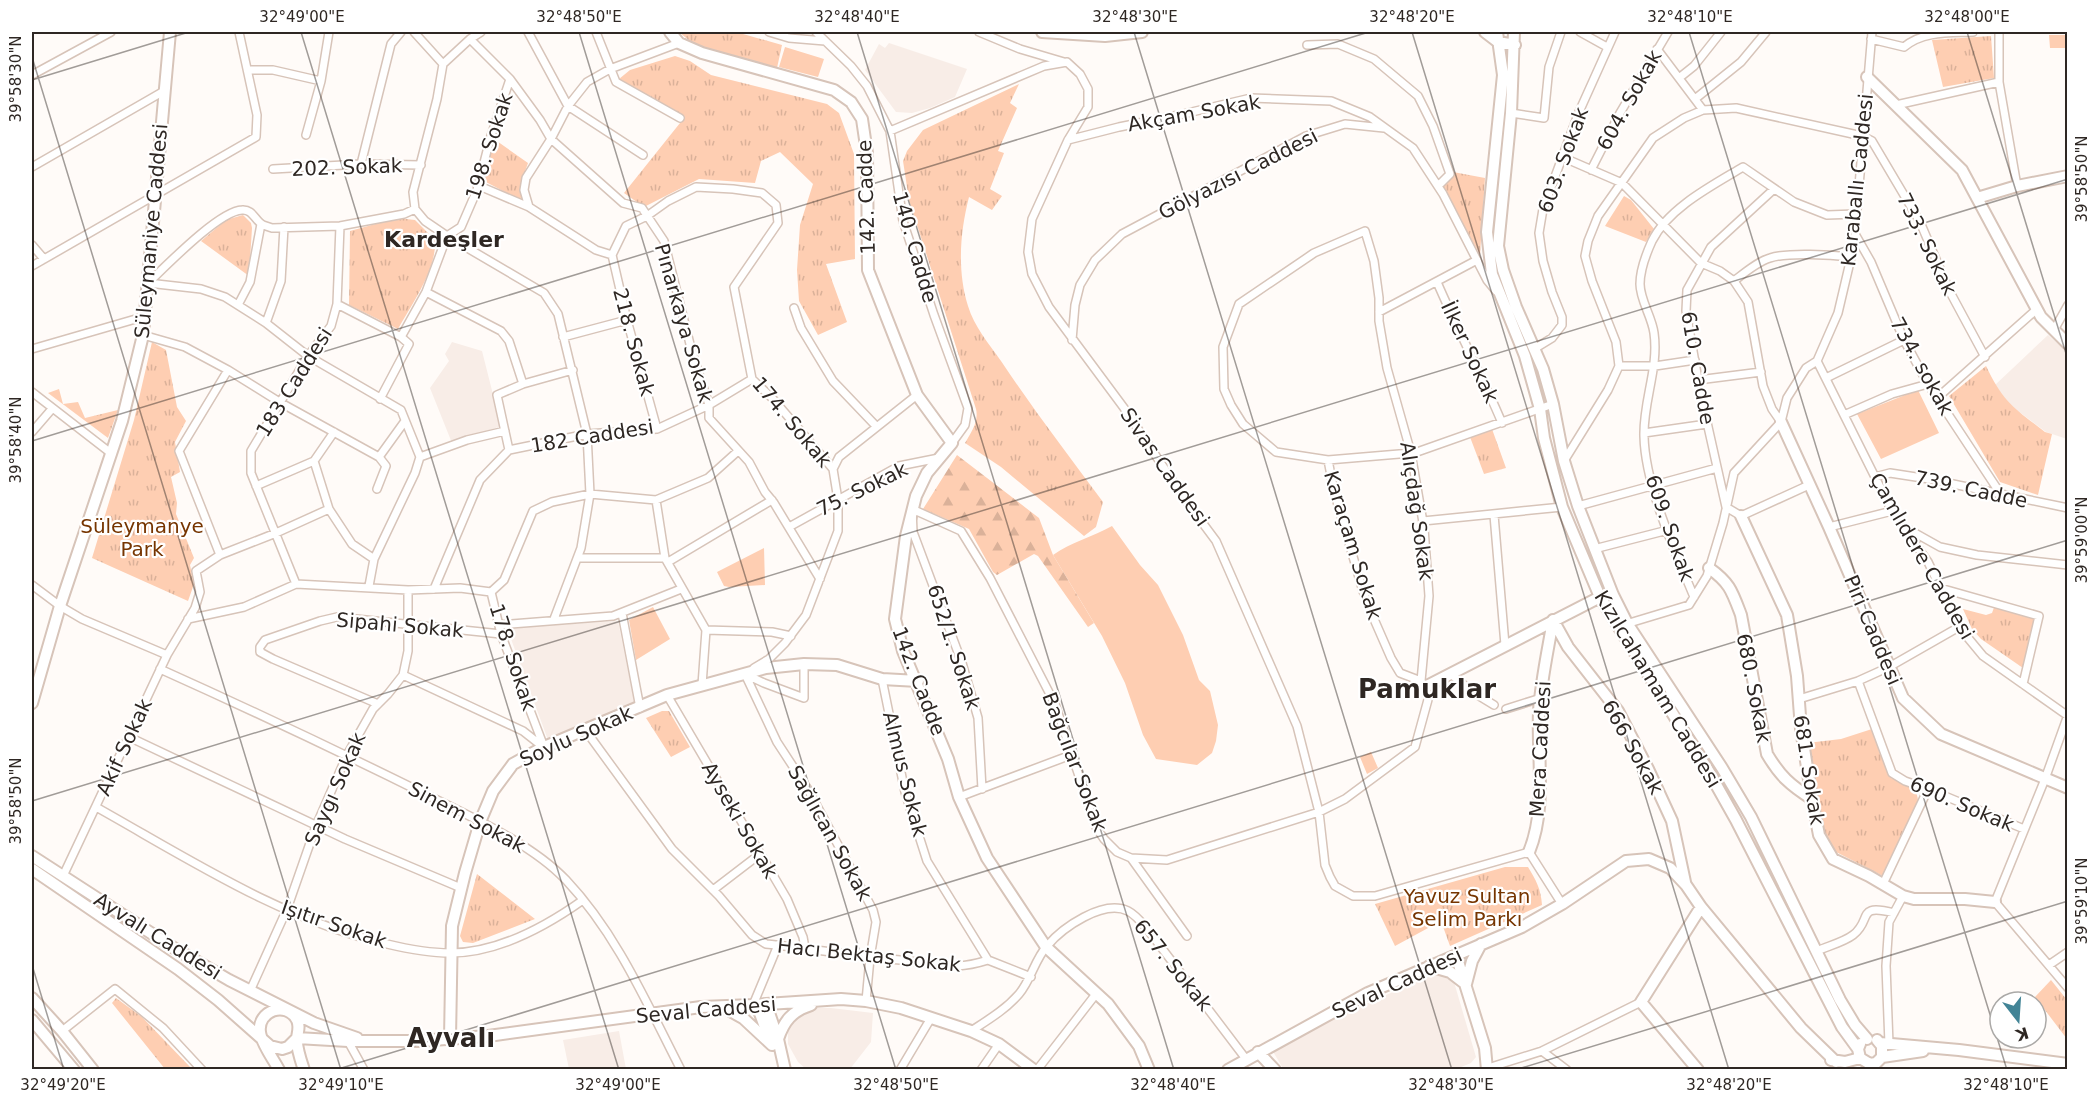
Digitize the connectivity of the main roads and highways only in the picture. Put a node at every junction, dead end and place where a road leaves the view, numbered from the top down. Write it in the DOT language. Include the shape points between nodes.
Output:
graph roads {
  1 [pos="170,32"];
  2 [pos="670,32"];
  3 [pos="1042,32"];
  4 [pos="1142,32"];
  5 [pos="1485,32"];
  6 [pos="1514,32"];
  7 [pos="1062,33"];
  8 [pos="1085,33"];
  9 [pos="1498,37"];
  10 [pos="1515,45"];
  11 [pos="1867,77"];
  12 [pos="2067,176"];
  13 [pos="1977,198"];
  14 [pos="2067,344"];
  15 [pos="1781,422"];
  16 [pos="1741,516"];
  17 [pos="1709,568"];
  18 [pos="1611,592"];
  19 [pos="1600,597"];
  20 [pos="1553,620"];
  21 [pos="1622,625"];
  22 [pos="918,681"];
  23 [pos="1423,684"];
  24 [pos="32,703"];
  25 [pos="2067,788"];
  26 [pos="1812,799"];
  27 [pos="1529,852"];
  28 [pos="32,856"];
  29 [pos="32,869"];
  30 [pos="1686,885"];
  31 [pos="1995,902"];
  32 [pos="1701,907"];
  33 [pos="1481,944"];
  34 [pos="1456,955"];
  35 [pos="1429,966"];
  36 [pos="1466,985"];
  37 [pos="32,998"];
  38 [pos="825,1000"];
  39 [pos="759,1005"];
  40 [pos="722,1006"];
  41 [pos="288,1011"];
  42 [pos="32,1020"];
  43 [pos="297,1038"];
  44 [pos="450,1038"];
  45 [pos="1867,1039"];
  46 [pos="363,1040"];
  47 [pos="775,1042"];
  48 [pos="265,1043"];
  49 [pos="1885,1043"];
  50 [pos="1941,1048"];
  51 [pos="1258,1052"];
  52 [pos="1859,1054"];
  53 [pos="1882,1057"];
  54 [pos="783,1064"];
  55 [pos="1841,1064"];
  56 [pos="2067,1064"];
  57 [pos="1869,1067"];
  58 [pos="1487,1069"];
  59 [pos="74,1070"];
  60 [pos="93,1070"];
  61 [pos="279,1070"];
  62 [pos="304,1070"];
  63 [pos="1036,1070"];
  64 [pos="1149,1070"];
  65 [pos="1228,1070"];
  66 [pos="1275,1070"];
  67 [pos="1698,1070"];
  1 -- 24 [label="main road, Süleymaniye Caddesi" via="146,316 135,376"];
  2 -- 22 [label="main road, 142. Cadde" via="679,43 730,62 834,90 851,102 862,119 867,153 868,270 917,395 952,443 927,473 916,496 906,536 895,619 903,651"];
  3 -- 7 [label="main road"];
  4 -- 8 [label="main road" via="1105,36"];
  5 -- 9 [label="main road"];
  6 -- 10 [label="main road, Kızılcahamam Caddesi"];
  7 -- 8 [label="main road"];
  9 -- 10 [label="main road"];
  9 -- 19 [label="main road, Kızılcahamam Caddesi" via="1503,75 1487,232 1492,274 1525,356 1562,507"];
  10 -- 18 [label="main road, Kızılcahamam Caddesi" via="1498,246 1506,279 1543,369 1578,506"];
  11 -- 13 [label="main road" via="1962,170"];
  12 -- 13 [label="main road"];
  13 -- 14 [label="main road" via="2041,317"];
  15 -- 25 [label="main road, Piri Caddesi" via="1903,698 1941,734"];
  16 -- 26 [label="main road, 681. Sokak" via="1787,615"];
  17 -- 26 [label="main road, 680. Sokak" via="1725,580 1741,615 1767,754 1790,785"];
  18 -- 19 [label="main road"];
  18 -- 21 [label="main road, Kızılcahamam Caddesi"];
  19 -- 20 [label="main road"];
  19 -- 21 [label="main road, Kızılcahamam Caddesi"];
  20 -- 23 [label="main road" via="1451,674"];
  20 -- 27 [label="main road, Mera Caddesi" via="1540,698 1540,797"];
  20 -- 30 [label="main road, 666 Sokak" via="1568,647 1618,711 1648,769 1672,821"];
  21 -- 45 [label="main road, Kızılcahamam Caddesi" via="1722,768 1751,817 1844,1006"];
  21 -- 52 [label="main road, Kızılcahamam Caddesi" via="1736,820"];
  22 -- 44 [label="main road, Soylu Sokak" via="882,679 837,665 766,668 667,695 513,764 493,791 480,822 452,927"];
  22 -- 64 [label="main road, 142. Cadde" via="959,797 987,858 1046,947 1108,1004 1139,1046"];
  26 -- 31 [label="main road, 681. Sokak" via="1819,836 1833,859 1903,896"];
  28 -- 41 [label="main road, Ayvalı Caddesi" via="174,948"];
  29 -- 48 [label="main road, Ayvalı Caddesi" via="178,969"];
  30 -- 32 [label="main road, Seval Caddesi"];
  30 -- 33 [label="main road, Seval Caddesi" via="1660,863 1649,859 1626,861 1522,927"];
  32 -- 55 [label="main road, Seval Caddesi" via="1802,1028 1815,1049 1824,1058"];
  32 -- 67 [label="main road" via="1641,1002"];
  33 -- 34 [label="main road, Seval Caddesi"];
  33 -- 36 [label="main road"];
  34 -- 35 [label="main road, Seval Caddesi"];
  34 -- 36 [label="main road"];
  35 -- 36 [label="main road" via="1450,972"];
  35 -- 51 [label="main road, Seval Caddesi" via="1368,993"];
  36 -- 58 [label="main road" via="1485,1048"];
  37 -- 60 [label="main road"];
  38 -- 39 [label="main road, Seval Caddesi"];
  38 -- 47 [label="main road" via="789,1016"];
  38 -- 63 [label="main road, Seval Caddesi" via="866,1001 901,1008 971,1030"];
  39 -- 40 [label="main road, Seval Caddesi"];
  39 -- 47 [label="main road"];
  40 -- 44 [label="main road, Seval Caddesi"];
  40 -- 47 [label="main road"];
  41 -- 43 [label="main road" via="299,1026"];
  41 -- 46 [label="main road, Seval Caddesi"];
  41 -- 48 [label="main road, Ayvalı Caddesi" via="275,1010 263,1017 259,1030"];
  42 -- 59 [label="main road"];
  43 -- 46 [label="main road, Seval Caddesi"];
  43 -- 48 [label="main road" via="282,1049"];
  43 -- 62 [label="main road"];
  44 -- 46 [label="main road, Seval Caddesi"];
  45 -- 49 [label="main road"];
  45 -- 52 [label="main road" via="1861,1043"];
  47 -- 54 [label="main road"];
  48 -- 61 [label="main road, Ayvalı Caddesi"];
  49 -- 50 [label="main road"];
  49 -- 53 [label="main road"];
  50 -- 53 [label="main road"];
  50 -- 56 [label="main road"];
  51 -- 65 [label="main road, Seval Caddesi"];
  51 -- 66 [label="main road"];
  52 -- 55 [label="main road, Seval Caddesi"];
  52 -- 57 [label="main road"];
  53 -- 57 [label="main road"];
}
